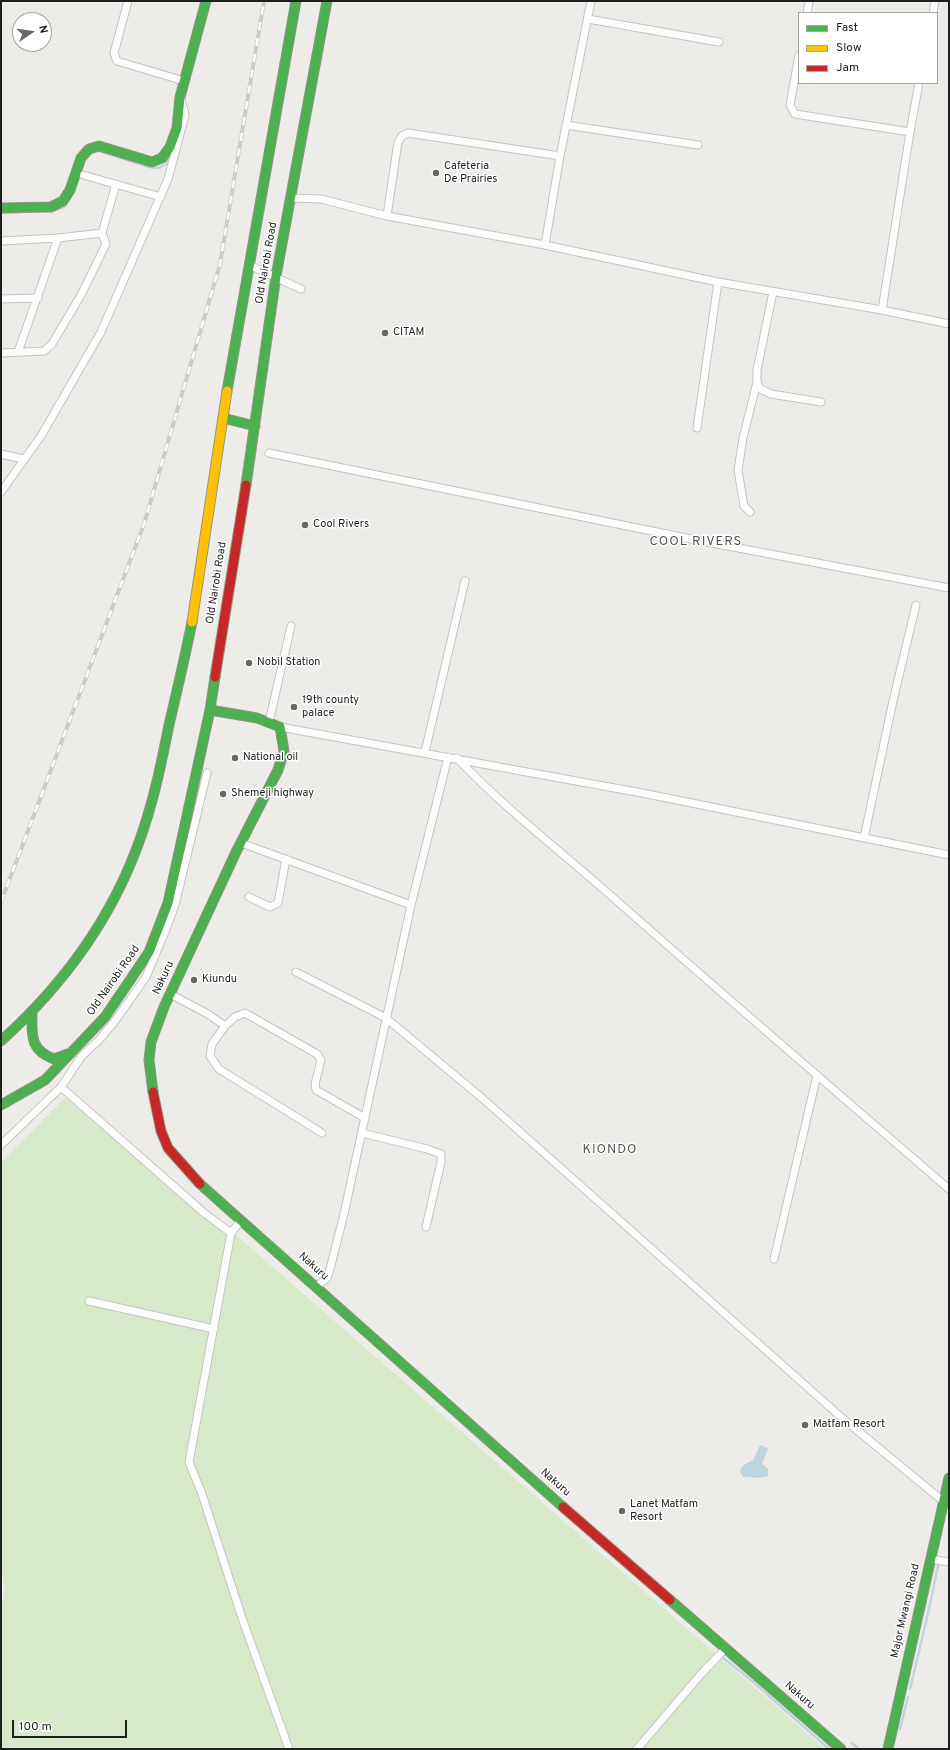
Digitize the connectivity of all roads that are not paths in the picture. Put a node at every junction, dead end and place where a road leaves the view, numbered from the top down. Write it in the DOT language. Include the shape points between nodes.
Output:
graph roads {
  1 [pos="128,1"];
  2 [pos="206,1"];
  3 [pos="296,1"];
  4 [pos="327,1"];
  5 [pos="591,1"];
  6 [pos="809,1"];
  7 [pos="935,1"];
  8 [pos="807,12"];
  9 [pos="933,12"];
  10 [pos="588,19"];
  11 [pos="719,42"];
  12 [pos="798,61"];
  13 [pos="184,81"];
  14 [pos="919,84"];
  15 [pos="180,97"];
  16 [pos="566,125"];
  17 [pos="910,132"];
  18 [pos="698,145"];
  19 [pos="560,156"];
  20 [pos="83,175"];
  21 [pos="116,184"];
  22 [pos="161,197"];
  23 [pos="291,198"];
  24 [pos="1,208"];
  25 [pos="387,216"];
  26 [pos="102,233"];
  27 [pos="58,238"];
  28 [pos="1,241"];
  29 [pos="545,245"];
  30 [pos="249,265"];
  31 [pos="276,276"];
  32 [pos="718,282"];
  33 [pos="301,288"];
  34 [pos="773,292"];
  35 [pos="38,298"];
  36 [pos="1,299"];
  37 [pos="882,310"];
  38 [pos="949,324"];
  39 [pos="1,352"];
  40 [pos="18,352"];
  41 [pos="757,381"];
  42 [pos="820,402"];
  43 [pos="223,418"];
  44 [pos="255,426"];
  45 [pos="697,428"];
  46 [pos="268,453"];
  47 [pos="1,454"];
  48 [pos="23,459"];
  49 [pos="1,492"];
  50 [pos="750,512"];
  51 [pos="465,581"];
  52 [pos="949,588"];
  53 [pos="916,605"];
  54 [pos="291,626"];
  55 [pos="210,710"];
  56 [pos="269,722"];
  57 [pos="280,727"];
  58 [pos="425,752"];
  59 [pos="448,757"];
  60 [pos="457,758"];
  61 [pos="207,772"];
  62 [pos="864,838"];
  63 [pos="241,843"];
  64 [pos="949,855"];
  65 [pos="286,860"];
  66 [pos="249,897"];
  67 [pos="411,904"];
  68 [pos="296,972"];
  69 [pos="170,994"];
  70 [pos="32,1011"];
  71 [pos="386,1018"];
  72 [pos="225,1026"];
  73 [pos="1,1041"];
  74 [pos="70,1054"];
  75 [pos="817,1075"];
  76 [pos="61,1087"];
  77 [pos="1,1105"];
  78 [pos="365,1118"];
  79 [pos="322,1133"];
  80 [pos="362,1133"];
  81 [pos="1,1145"];
  82 [pos="949,1189"];
  83 [pos="241,1220"];
  84 [pos="426,1227"];
  85 [pos="231,1234"];
  86 [pos="774,1259"];
  87 [pos="317,1286"];
  88 [pos="89,1301"];
  89 [pos="214,1329"];
  90 [pos="949,1478"];
  91 [pos="943,1501"];
  92 [pos="930,1559"];
  93 [pos="949,1562"];
  94 [pos="726,1648"];
  95 [pos="289,1749"];
  96 [pos="637,1749"];
  97 [pos="841,1749"];
  98 [pos="888,1749"];
  1 -- 13 [label="street" via="114,53 117,61"];
  2 -- 13 [label="main road"];
  3 -- 30 [label="main road, Old Nairobi Road"];
  4 -- 23 [label="main road, Old Nairobi Road"];
  5 -- 10 [label="street"];
  6 -- 8 [label="street"];
  7 -- 9 [label="street"];
  10 -- 11 [label="street"];
  10 -- 16 [label="street"];
  12 -- 17 [label="street" via="790,105 795,114"];
  13 -- 15 [label="main road"];
  14 -- 17 [label="street"];
  15 -- 22 [label="street" via="186,115"];
  15 -- 24 [label="main road" via="177,128 170,147 162,158 152,162 98,146 90,149 81,158 70,190 63,200 50,207"];
  16 -- 18 [label="street"];
  16 -- 19 [label="street"];
  17 -- 37 [label="street"];
  19 -- 25 [label="street" via="408,133 398,142"];
  19 -- 29 [label="street"];
  20 -- 21 [label="street"];
  21 -- 22 [label="street"];
  21 -- 26 [label="street"];
  22 -- 48 [label="street" via="101,332 41,436"];
  23 -- 25 [label="street" via="321,199"];
  23 -- 31 [label="main road, Old Nairobi Road"];
  25 -- 29 [label="street"];
  26 -- 27 [label="street"];
  26 -- 40 [label="street" via="106,244 81,295 52,344 44,351"];
  27 -- 28 [label="street"];
  27 -- 35 [label="street"];
  29 -- 32 [label="street"];
  30 -- 31 [label="street"];
  30 -- 43 [label="main road, Old Nairobi Road"];
  31 -- 33 [label="street"];
  31 -- 44 [label="main road, Old Nairobi Road"];
  32 -- 34 [label="street"];
  32 -- 45 [label="street"];
  34 -- 37 [label="street"];
  34 -- 41 [label="street"];
  35 -- 36 [label="street"];
  35 -- 40 [label="street"];
  37 -- 38 [label="street"];
  39 -- 40 [label="street"];
  41 -- 42 [label="street" via="759,388 771,394"];
  41 -- 50 [label="street" via="738,470 744,506"];
  43 -- 44 [label="main road"];
  43 -- 70 [label="main road, Old Nairobi Road" via="192,623 147,818 129,867 102,919 72,965"];
  44 -- 55 [label="main road, Old Nairobi Road"];
  46 -- 52 [label="street"];
  47 -- 48 [label="street"];
  48 -- 49 [label="street"];
  51 -- 58 [label="street"];
  53 -- 62 [label="street"];
  54 -- 56 [label="street"];
  55 -- 56 [label="main road"];
  55 -- 74 [label="main road, Old Nairobi Road" via="168,903 158,931 149,952 114,1005"];
  56 -- 57 [label="main road"];
  57 -- 58 [label="street"];
  57 -- 63 [label="main road, Nakuru" via="284,751 278,770"];
  58 -- 59 [label="street"];
  59 -- 60 [label="street"];
  59 -- 67 [label="street"];
  60 -- 62 [label="street"];
  60 -- 75 [label="street" via="509,809"];
  61 -- 76 [label="street" via="175,905 146,977 116,1021 81,1057"];
  62 -- 64 [label="street"];
  63 -- 65 [label="street"];
  63 -- 69 [label="main road, Nakuru"];
  65 -- 66 [label="street" via="278,903 270,907"];
  65 -- 67 [label="street"];
  67 -- 71 [label="street"];
  68 -- 71 [label="street"];
  69 -- 72 [label="street"];
  69 -- 83 [label="main road, Nakuru" via="151,1042 149,1060 150,1081 161,1131 168,1148 182,1165"];
  70 -- 73 [label="main road, Old Nairobi Road"];
  70 -- 74 [label="main road" via="33,1043 39,1053 54,1059"];
  71 -- 78 [label="street"];
  71 -- 91 [label="street" via="482,1098 841,1417"];
  72 -- 78 [label="street" via="234,1017 245,1013 317,1054 322,1060 315,1084 316,1090"];
  72 -- 79 [label="street" via="212,1044 210,1056 219,1069"];
  74 -- 77 [label="main road, Old Nairobi Road" via="45,1080"];
  75 -- 82 [label="street"];
  75 -- 86 [label="street"];
  76 -- 81 [label="street"];
  76 -- 85 [label="street"];
  78 -- 80 [label="street"];
  80 -- 84 [label="street" via="440,1154 441,1162"];
  80 -- 87 [label="street" via="329,1273"];
  83 -- 85 [label="street"];
  83 -- 87 [label="main road, Nakuru"];
  85 -- 89 [label="street"];
  87 -- 94 [label="main road, Nakuru" via="474,1429"];
  88 -- 89 [label="street"];
  89 -- 95 [label="street" via="189,1462"];
  90 -- 91 [label="main road, Major Mwangi Road"];
  91 -- 92 [label="main road, Major Mwangi Road"];
  92 -- 93 [label="street"];
  92 -- 98 [label="main road, Major Mwangi Road"];
  94 -- 96 [label="street"];
  94 -- 97 [label="main road, Nakuru"];
}
